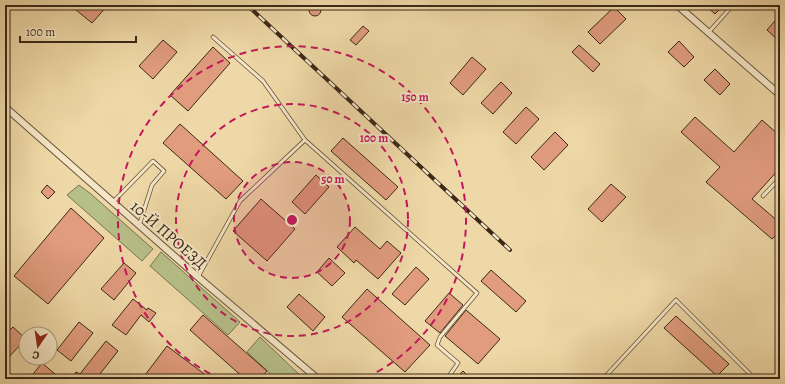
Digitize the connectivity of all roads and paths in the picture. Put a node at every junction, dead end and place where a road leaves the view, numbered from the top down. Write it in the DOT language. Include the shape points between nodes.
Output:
graph roads {
  1 [pos="677,5"];
  2 [pos="733,5"];
  3 [pos="708,33"];
  4 [pos="213,37"];
  5 [pos="780,95"];
  6 [pos="5,107"];
  7 [pos="305,140"];
  8 [pos="780,178"];
  9 [pos="763,196"];
  10 [pos="113,202"];
  11 [pos="139,226"];
  12 [pos="198,277"];
  13 [pos="318,379"];
  14 [pos="447,379"];
  15 [pos="603,379"];
  16 [pos="755,379"];
  1 -- 3 [label="street"];
  2 -- 3 [label="lane"];
  3 -- 5 [label="street"];
  4 -- 7 [label="lane" via="263,82"];
  6 -- 10 [label="street, 10-Й ПРОЕЗД"];
  7 -- 12 [label="lane" via="240,201"];
  7 -- 14 [label="lane" via="477,293 440,337 437,345 458,363"];
  8 -- 9 [label="lane"];
  10 -- 11 [label="street, 10-Й ПРОЕЗД"];
  10 -- 11 [label="lane" via="153,161 164,171 152,185"];
  11 -- 12 [label="street, 10-Й ПРОЕЗД"];
  12 -- 13 [label="street, 10-Й ПРОЕЗД"];
  15 -- 16 [label="lane" via="676,300"];
}
